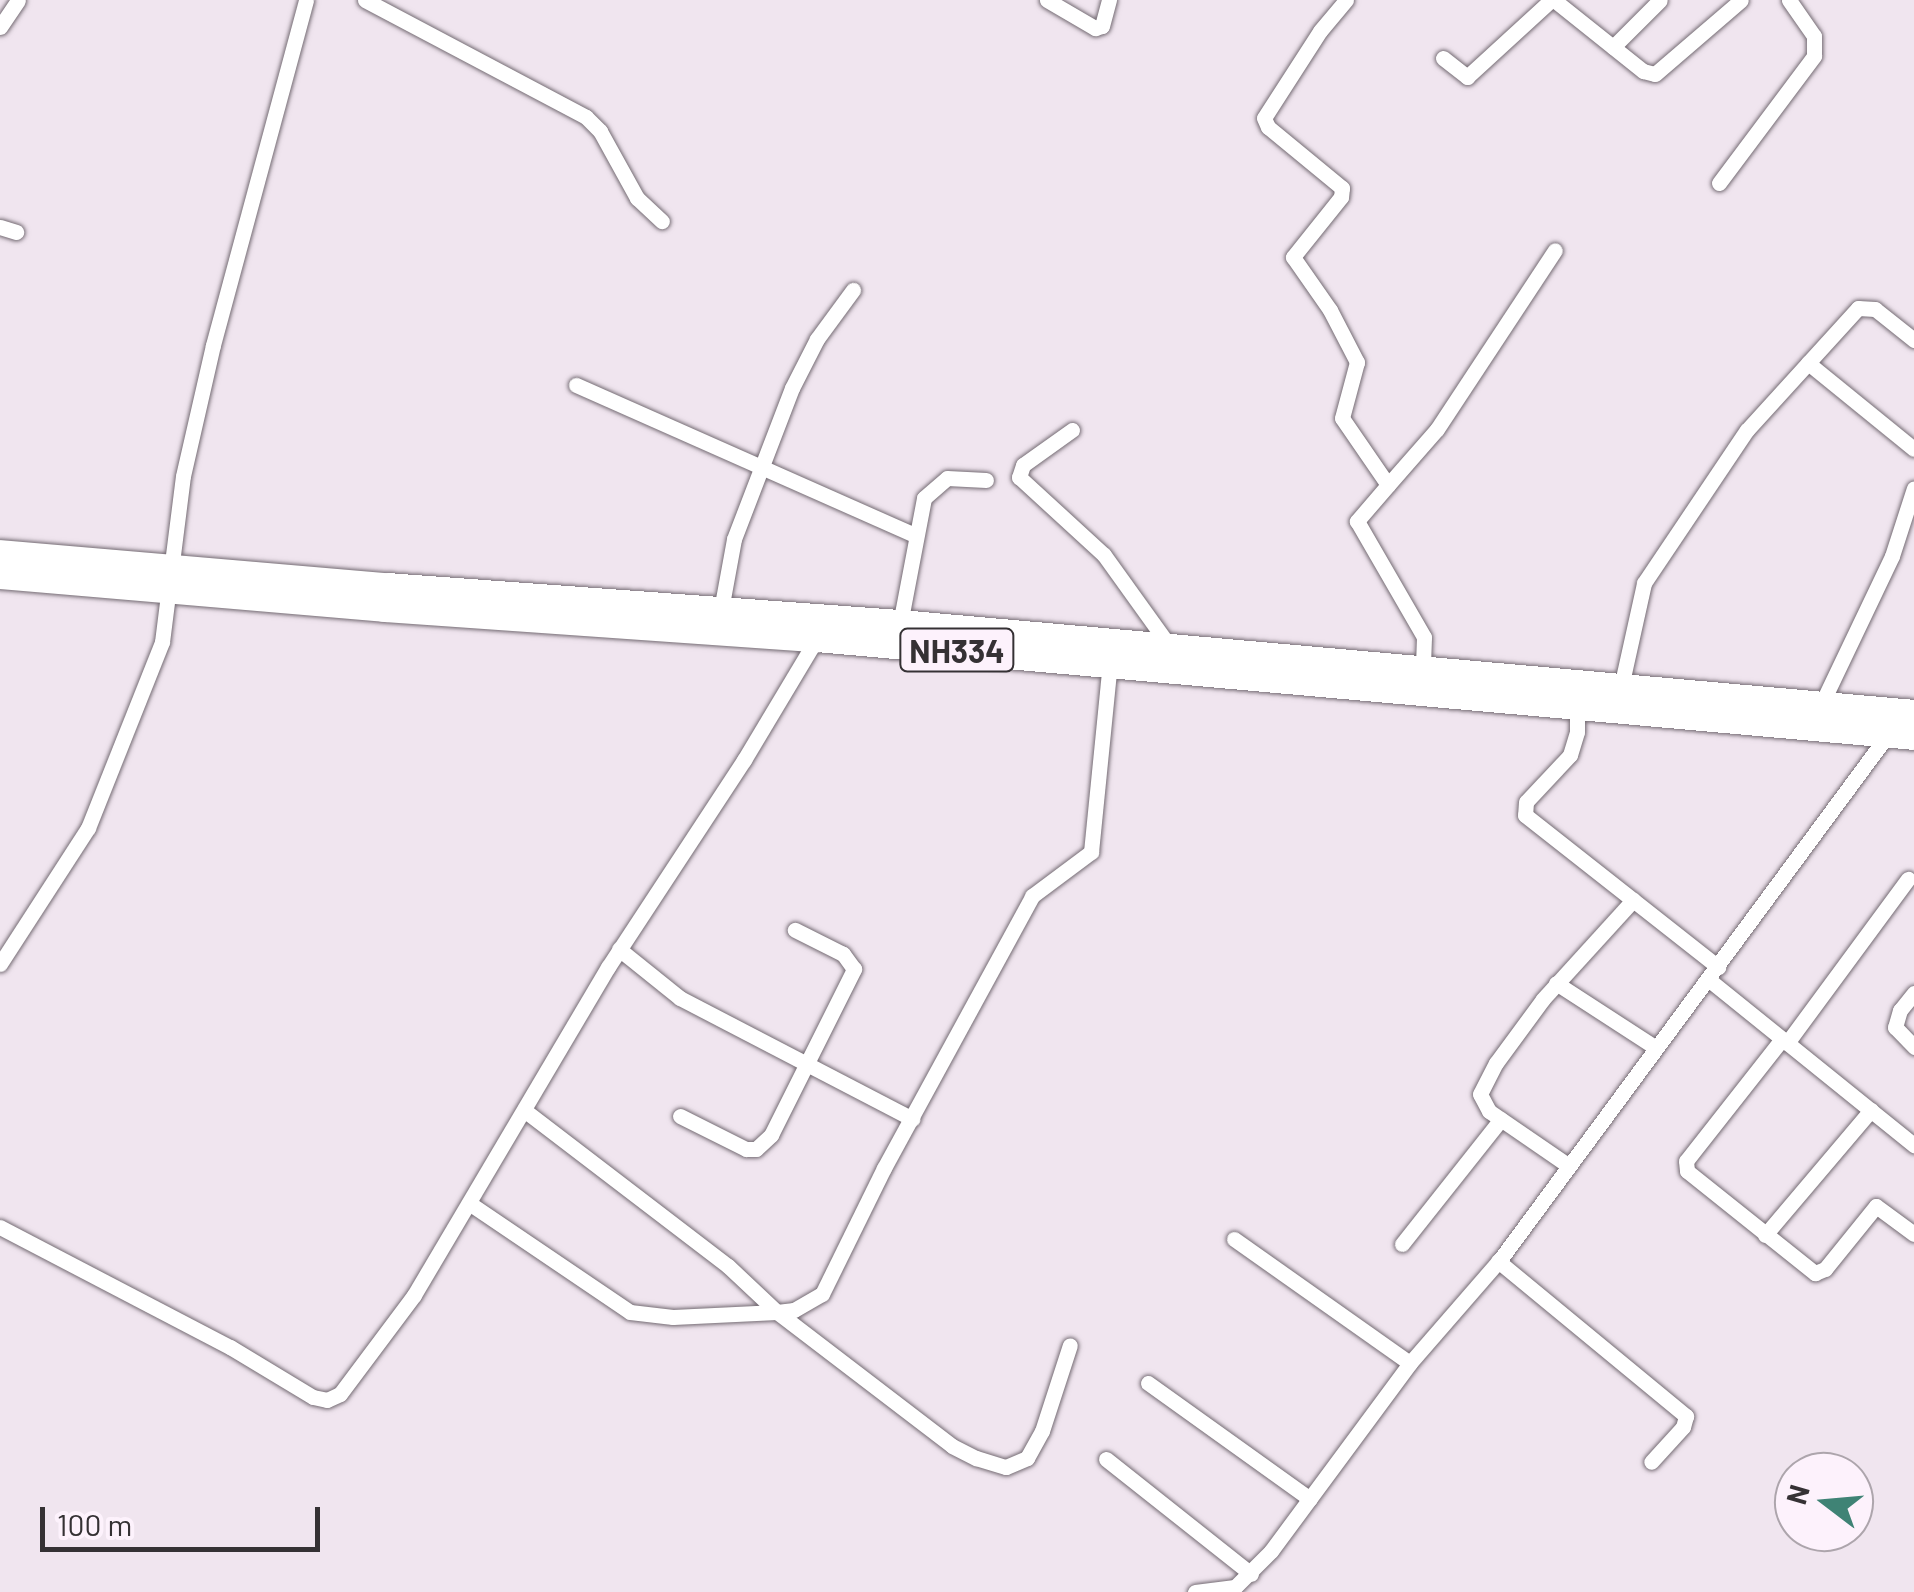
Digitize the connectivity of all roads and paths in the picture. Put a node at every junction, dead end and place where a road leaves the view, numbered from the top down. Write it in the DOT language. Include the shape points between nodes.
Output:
graph roads {
  1 [pos="18,0"];
  2 [pos="306,0"];
  3 [pos="365,0"];
  4 [pos="1046,0"];
  5 [pos="1109,0"];
  6 [pos="1346,0"];
  7 [pos="1552,0"];
  8 [pos="1660,0"];
  9 [pos="1742,0"];
  10 [pos="1789,0"];
  11 [pos="0,27"];
  12 [pos="1613,47"];
  13 [pos="1443,58"];
  14 [pos="1719,183"];
  15 [pos="662,221"];
  16 [pos="1556,250"];
  17 [pos="853,290"];
  18 [pos="1914,340"];
  19 [pos="1808,363"];
  20 [pos="576,385"];
  21 [pos="1072,430"];
  22 [pos="1914,448"];
  23 [pos="760,468"];
  24 [pos="986,480"];
  25 [pos="1388,485"];
  26 [pos="1914,488"];
  27 [pos="914,535"];
  28 [pos="0,554"];
  29 [pos="0,575"];
  30 [pos="171,581"];
  31 [pos="721,610"];
  32 [pos="900,624"];
  33 [pos="817,638"];
  34 [pos="1170,646"];
  35 [pos="1110,664"];
  36 [pos="1423,668"];
  37 [pos="1621,687"];
  38 [pos="1577,704"];
  39 [pos="1821,705"];
  40 [pos="1914,714"];
  41 [pos="1901,734"];
  42 [pos="1908,878"];
  43 [pos="1633,900"];
  44 [pos="795,930"];
  45 [pos="619,949"];
  46 [pos="0,964"];
  47 [pos="1713,973"];
  48 [pos="1556,984"];
  49 [pos="1914,992"];
  50 [pos="1784,1040"];
  51 [pos="1914,1046"];
  52 [pos="1656,1048"];
  53 [pos="808,1066"];
  54 [pos="524,1110"];
  55 [pos="1871,1110"];
  56 [pos="680,1116"];
  57 [pos="1501,1119"];
  58 [pos="912,1120"];
  59 [pos="1914,1145"];
  60 [pos="1569,1166"];
  61 [pos="469,1204"];
  62 [pos="0,1227"];
  63 [pos="1914,1234"];
  64 [pos="1765,1235"];
  65 [pos="1234,1239"];
  66 [pos="1402,1244"];
  67 [pos="1498,1261"];
  68 [pos="777,1312"];
  69 [pos="1070,1345"];
  70 [pos="1410,1363"];
  71 [pos="1148,1383"];
  72 [pos="1106,1459"];
  73 [pos="1651,1462"];
  74 [pos="1310,1499"];
  75 [pos="1252,1574"];
  76 [pos="1195,1592"];
  1 -- 11 [label="street"];
  2 -- 30 [label="street" via="213,345 183,476"];
  3 -- 15 [label="street" via="586,118 636,198"];
  4 -- 5 [label="street" via="1095,28 1102,26"];
  6 -- 25 [label="street" via="1264,118 1342,188 1293,257 1357,362 1342,418"];
  7 -- 12 [label="street"];
  7 -- 13 [label="street" via="1467,76"];
  8 -- 12 [label="street"];
  9 -- 12 [label="street" via="1661,72 1643,71"];
  10 -- 14 [label="street" via="1814,36 1814,56"];
  16 -- 25 [label="street" via="1437,429"];
  17 -- 23 [label="street" via="806,359"];
  18 -- 19 [label="street" via="1863,306"];
  19 -- 22 [label="street"];
  19 -- 37 [label="street" via="1746,430 1644,582"];
  20 -- 23 [label="street"];
  21 -- 34 [label="street" via="1023,465 1020,477 1104,555"];
  23 -- 27 [label="street"];
  23 -- 31 [label="street" via="734,539"];
  24 -- 27 [label="street" via="964,476 934,485"];
  25 -- 36 [label="street" via="1357,522 1424,637"];
  26 -- 39 [label="street" via="1892,556"];
  27 -- 32 [label="street"];
  28 -- 30 [label="highway, NH334"];
  29 -- 30 [label="highway, NH334"];
  30 -- 31 [label="highway, NH334"];
  30 -- 33 [label="highway, NH334"];
  30 -- 46 [label="street" via="162,642 101,800"];
  31 -- 32 [label="highway, NH334"];
  32 -- 34 [label="highway, NH334"];
  33 -- 35 [label="highway, NH334"];
  33 -- 45 [label="street"];
  34 -- 36 [label="highway, NH334"];
  35 -- 38 [label="highway, NH334"];
  35 -- 58 [label="street" via="1091,852 1032,896"];
  36 -- 37 [label="highway, NH334"];
  37 -- 39 [label="highway, NH334"];
  38 -- 41 [label="highway, NH334"];
  38 -- 43 [label="street" via="1570,756 1523,810"];
  39 -- 40 [label="highway, NH334"];
  41 -- 47 [label="street"];
  42 -- 50 [label="street"];
  43 -- 47 [label="street"];
  43 -- 48 [label="street"];
  44 -- 53 [label="street" via="843,954 854,969"];
  45 -- 53 [label="street" via="680,998"];
  45 -- 54 [label="street"];
  47 -- 50 [label="street"];
  47 -- 52 [label="street"];
  48 -- 52 [label="street"];
  48 -- 57 [label="street" via="1482,1085 1482,1103"];
  49 -- 51 [label="street" via="1895,1027"];
  50 -- 55 [label="street"];
  50 -- 64 [label="street" via="1685,1166"];
  52 -- 60 [label="street"];
  53 -- 56 [label="street" via="772,1135 756,1149"];
  53 -- 58 [label="street"];
  54 -- 61 [label="street"];
  54 -- 68 [label="street" via="728,1266"];
  55 -- 59 [label="street"];
  55 -- 64 [label="street"];
  57 -- 60 [label="street"];
  57 -- 66 [label="street"];
  58 -- 68 [label="street" via="822,1294"];
  60 -- 67 [label="street"];
  61 -- 62 [label="street" via="352,1384 327,1400"];
  61 -- 68 [label="street" via="630,1312 673,1318"];
  63 -- 64 [label="street" via="1876,1206 1820,1273"];
  65 -- 70 [label="street"];
  67 -- 70 [label="street"];
  67 -- 73 [label="street" via="1686,1416"];
  68 -- 69 [label="street" via="952,1446 1006,1467 1034,1448"];
  70 -- 74 [label="street"];
  71 -- 74 [label="street"];
  72 -- 75 [label="street"];
  74 -- 75 [label="street"];
  75 -- 76 [label="street" via="1235,1587"];
}
